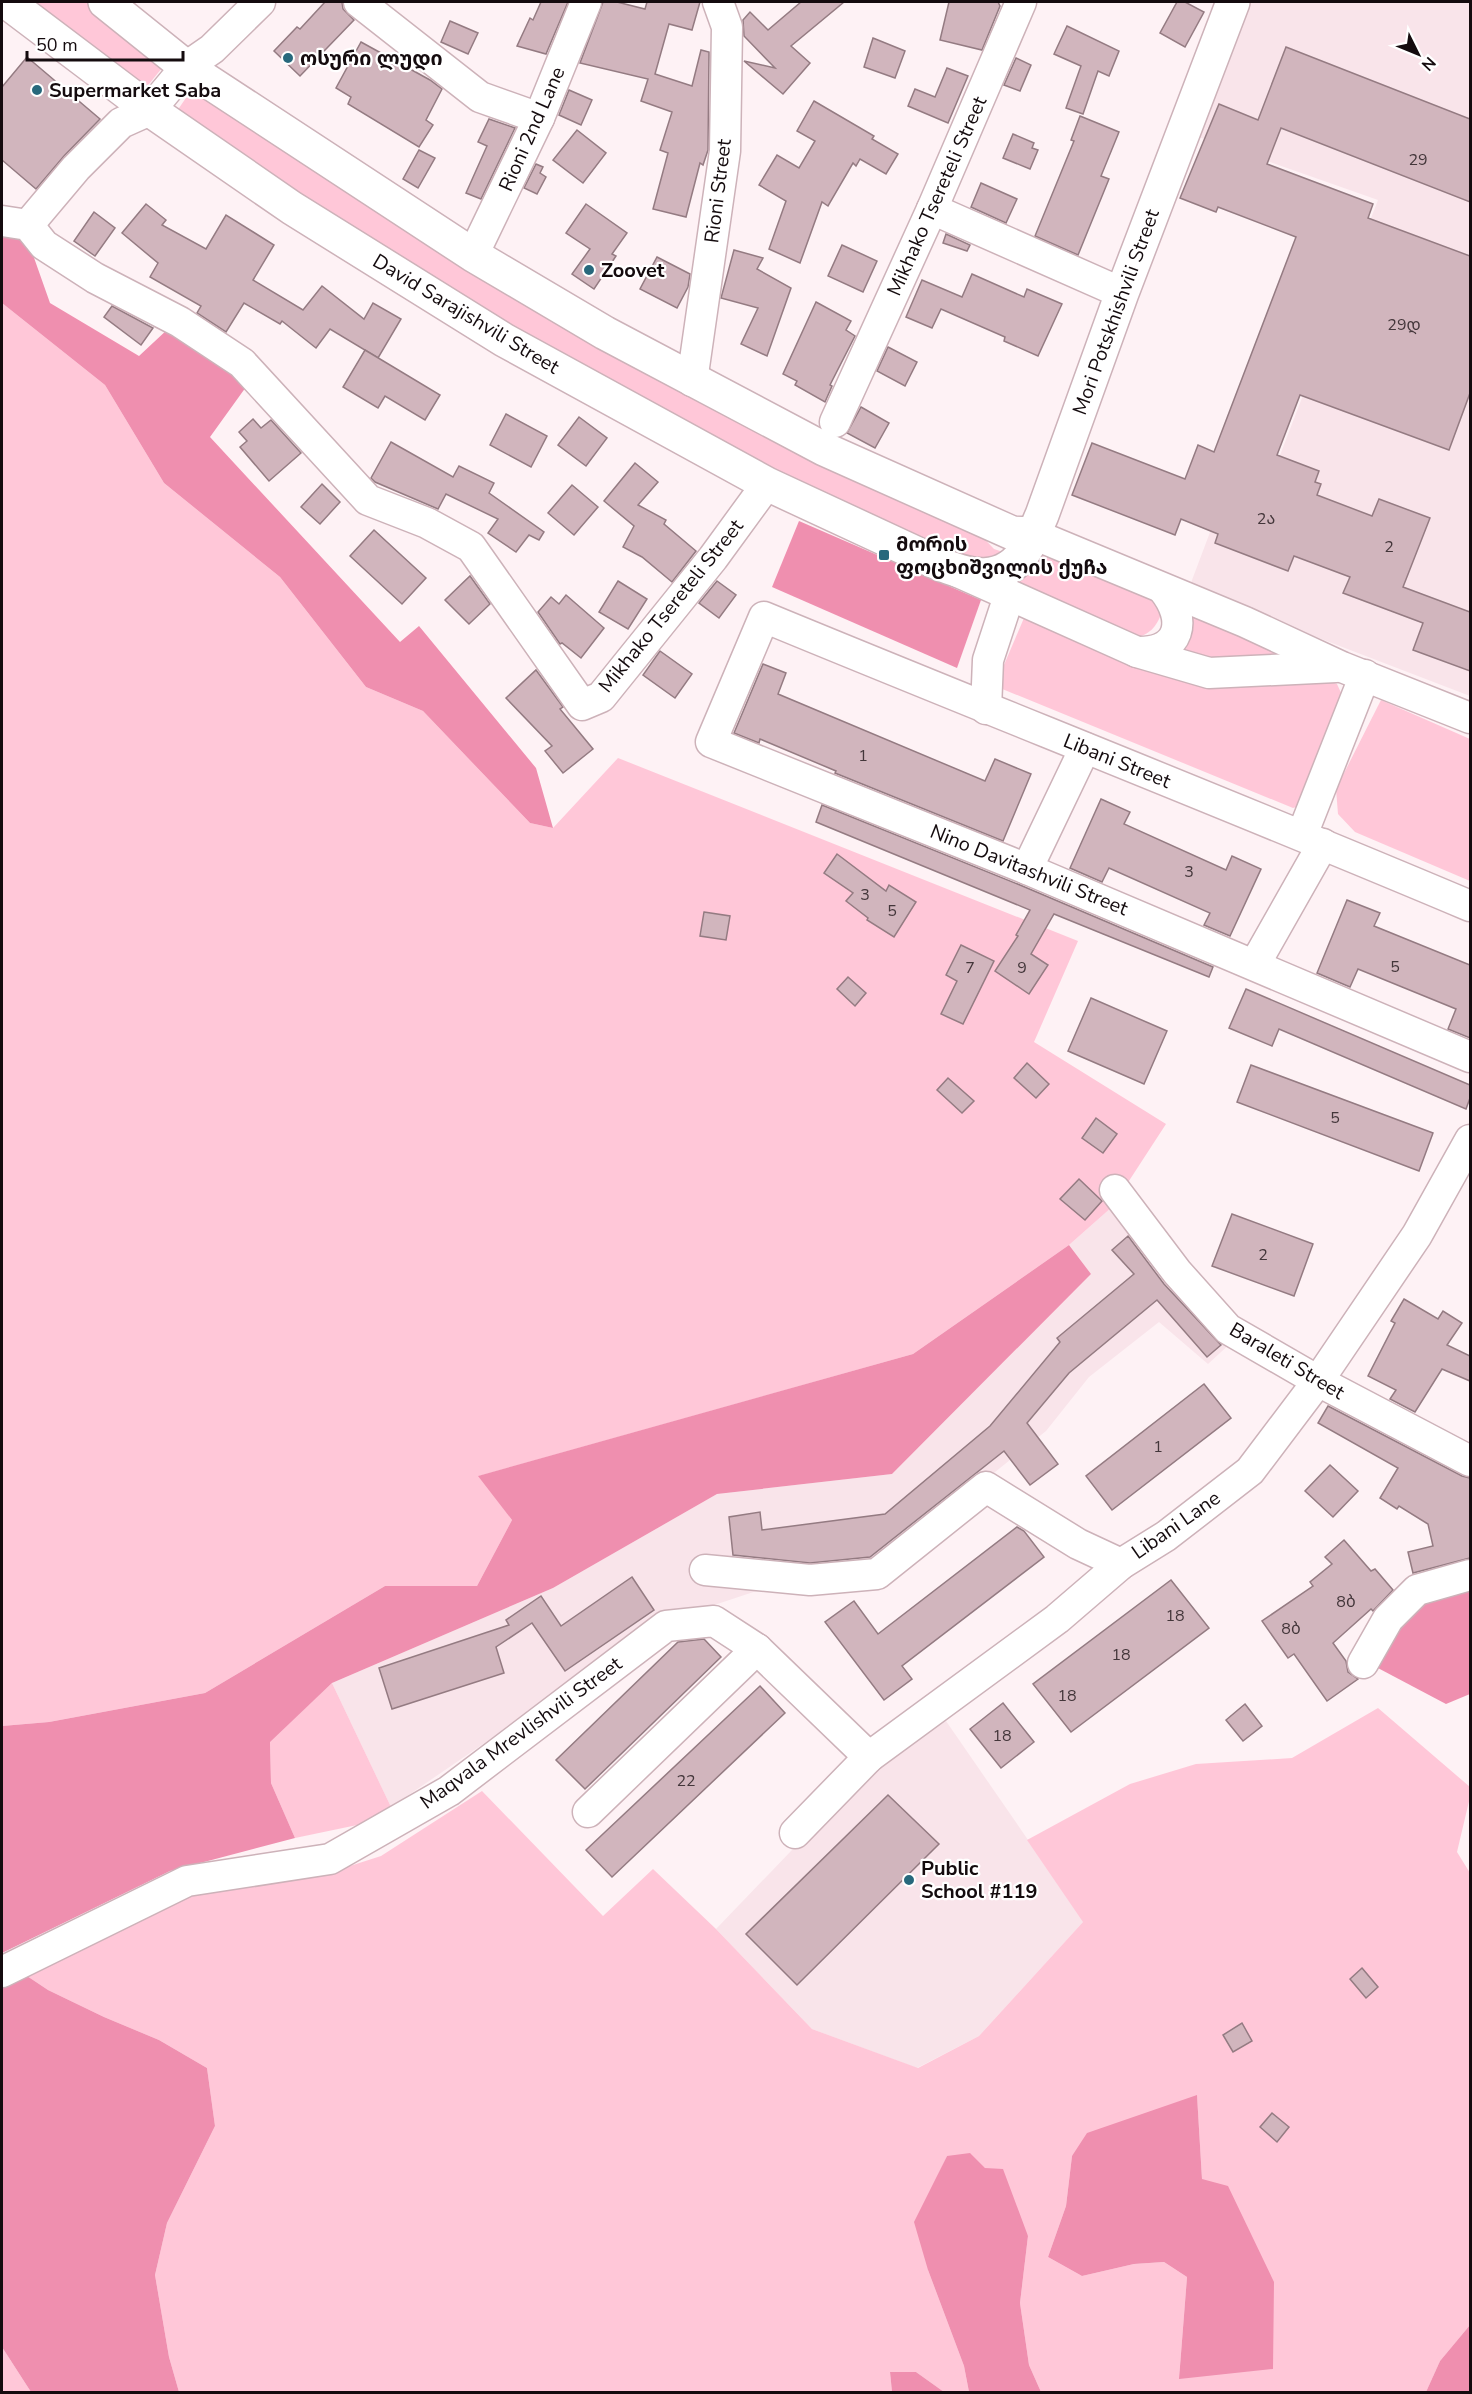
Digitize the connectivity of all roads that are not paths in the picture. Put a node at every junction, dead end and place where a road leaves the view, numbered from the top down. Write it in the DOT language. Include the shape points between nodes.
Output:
graph roads {
  1 [pos="7,2"];
  2 [pos="105,2"];
  3 [pos="260,2"];
  4 [pos="359,2"];
  5 [pos="586,2"];
  6 [pos="718,2"];
  7 [pos="1021,2"];
  8 [pos="1233,2"];
  9 [pos="186,67"];
  10 [pos="150,110"];
  11 [pos="539,118"];
  12 [pos="932,209"];
  13 [pos="15,223"];
  14 [pos="473,255"];
  15 [pos="1122,293"];
  16 [pos="692,381"];
  17 [pos="835,422"];
  18 [pos="767,484"];
  19 [pos="1033,534"];
  20 [pos="957,572"];
  21 [pos="1162,589"];
  22 [pos="1009,596"];
  23 [pos="764,617"];
  24 [pos="1137,652"];
  25 [pos="1354,671"];
  26 [pos="986,709"];
  27 [pos="1470,718"];
  28 [pos="1085,748"];
  29 [pos="1313,840"];
  30 [pos="1027,868"];
  31 [pos="1470,906"];
  32 [pos="1255,964"];
  33 [pos="1470,1057"];
  34 [pos="1470,1140"];
  35 [pos="1115,1190"];
  36 [pos="1318,1381"];
  37 [pos="1470,1461"];
  38 [pos="1121,1564"];
  39 [pos="705,1570"];
  40 [pos="1470,1575"];
  41 [pos="757,1649"];
  42 [pos="1364,1663"];
  43 [pos="868,1757"];
  44 [pos="588,1812"];
  45 [pos="795,1833"];
  46 [pos="2,1972"];
  1 -- 10 [label="main road, David Sarajishvili Street"];
  2 -- 9 [label="main road"];
  3 -- 9 [label="street" via="212,49"];
  4 -- 11 [label="street" via="480,97"];
  5 -- 11 [label="street, Rioni 2nd Lane"];
  6 -- 16 [label="street, Rioni Street" via="727,27 725,151"];
  7 -- 12 [label="street, Mikhako Tsereteli Street"];
  8 -- 15 [label="main road, Mori Potskhishvili Street"];
  9 -- 10 [label="street"];
  9 -- 14 [label="main road"];
  10 -- 13 [label="street" via="121,123"];
  10 -- 18 [label="main road, David Sarajishvili Street" via="292,208 504,340"];
  11 -- 14 [label="street, Rioni 2nd Lane"];
  12 -- 15 [label="street"];
  12 -- 17 [label="street, Mikhako Tsereteli Street"];
  13 -- 18 [label="street, Mikhako Tsereteli Street" via="94,278 180,322 242,363 368,500 427,523 471,547 582,705 601,697"];
  14 -- 16 [label="main road"];
  15 -- 19 [label="main road, Mori Potskhishvili Street"];
  16 -- 19 [label="main road" via="835,454 1012,533"];
  18 -- 20 [label="main road, David Sarajishvili Street"];
  19 -- 20 [label="main road, Mori Potskhishvili Street" via="1026,550 995,573 976,576"];
  19 -- 21 [label="street"];
  20 -- 22 [label="street"];
  21 -- 24 [label="street" via="1174,602 1179,617 1176,633 1160,649"];
  21 -- 25 [label="street"];
  22 -- 24 [label="street"];
  22 -- 26 [label="street" via="988,660"];
  23 -- 26 [label="street, Libani Street"];
  23 -- 30 [label="street, Nino Davitashvili Street" via="711,742"];
  24 -- 25 [label="street" via="1209,673"];
  25 -- 27 [label="street"];
  25 -- 29 [label="street"];
  26 -- 28 [label="street, Libani Street"];
  28 -- 29 [label="street, Libani Street"];
  28 -- 30 [label="street"];
  29 -- 31 [label="street, Libani Street"];
  29 -- 32 [label="street"];
  30 -- 32 [label="street, Nino Davitashvili Street"];
  32 -- 33 [label="street, Nino Davitashvili Street"];
  34 -- 36 [label="street, Libani Lane" via="1418,1235"];
  35 -- 36 [label="street, Baraleti Street" via="1177,1272 1228,1329"];
  36 -- 37 [label="street, Baraleti Street"];
  36 -- 38 [label="street, Libani Lane" via="1250,1471 1166,1536"];
  38 -- 39 [label="street" via="1078,1544 986,1487 877,1574 810,1580"];
  38 -- 43 [label="street, Libani Lane" via="1057,1619"];
  40 -- 42 [label="street" via="1417,1590 1388,1619"];
  41 -- 43 [label="street, Maqvala Mrevlishvili Street"];
  41 -- 44 [label="street"];
  41 -- 46 [label="street, Maqvala Mrevlishvili Street" via="714,1621 666,1626 448,1791 330,1859 187,1881"];
  43 -- 45 [label="street, Libani Lane"];
}
